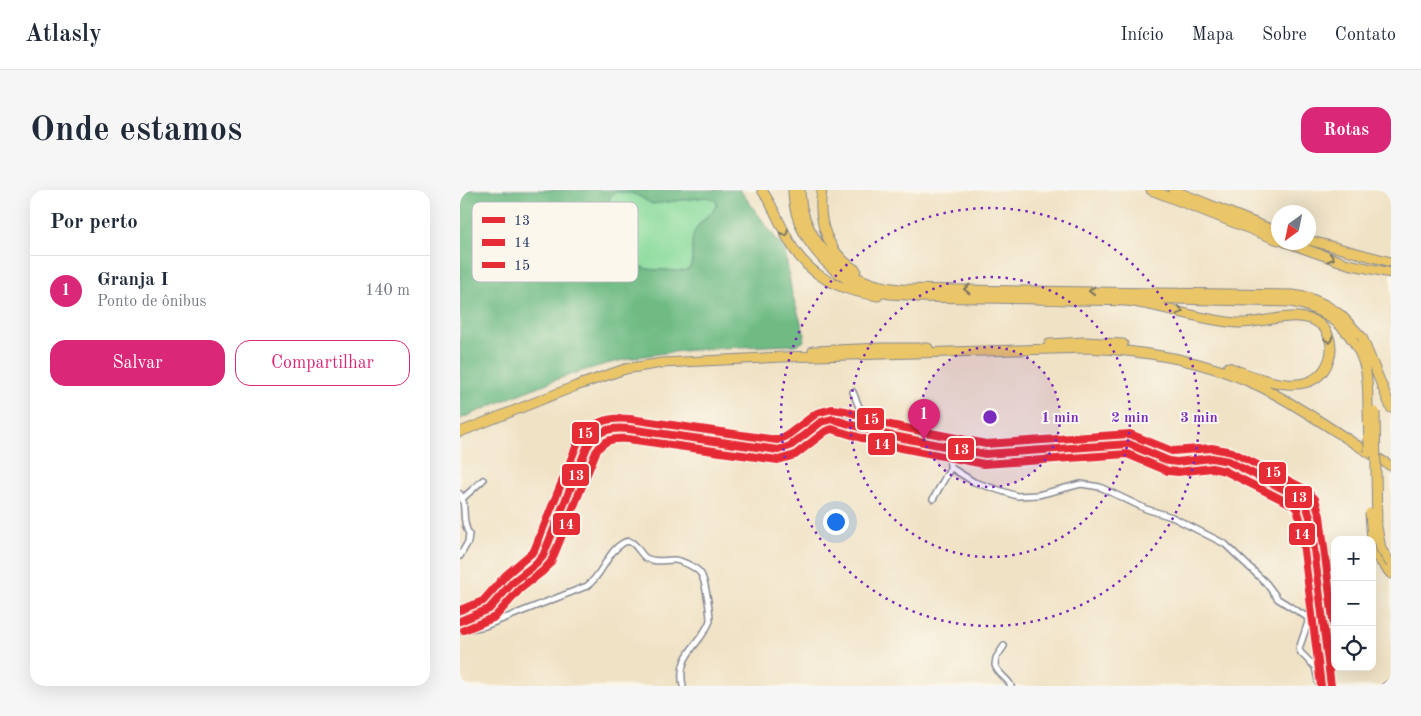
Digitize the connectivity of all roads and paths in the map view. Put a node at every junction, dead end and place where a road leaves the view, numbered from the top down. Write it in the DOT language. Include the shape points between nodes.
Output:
graph roads {
  1 [pos="762,190"];
  2 [pos="793,190"];
  3 [pos="800,190"];
  4 [pos="822,190"];
  5 [pos="1151,190"];
  6 [pos="1173,190"];
  7 [pos="1271,229"];
  8 [pos="1271,237"];
  9 [pos="1316,242"];
  10 [pos="1308,250"];
  11 [pos="1391,262"];
  12 [pos="1391,273"];
  13 [pos="923,288"];
  14 [pos="1011,294"];
  15 [pos="916,296"];
  16 [pos="1097,300"];
  17 [pos="1356,332"];
  18 [pos="1039,345"];
  19 [pos="853,392"];
  20 [pos="1391,408"];
  21 [pos="1371,410"];
  22 [pos="843,421"];
  23 [pos="460,427"];
  24 [pos="460,432"];
  25 [pos="944,447"];
  26 [pos="1391,461"];
  27 [pos="950,467"];
  28 [pos="1391,468"];
  29 [pos="483,480"];
  30 [pos="461,496"];
  31 [pos="933,499"];
  32 [pos="1372,536"];
  33 [pos="1376,553"];
  34 [pos="460,556"];
  35 [pos="1391,564"];
  36 [pos="1391,574"];
  37 [pos="460,621"];
  38 [pos="460,631"];
  39 [pos="1331,644"];
  40 [pos="1004,646"];
  41 [pos="1326,651"];
  42 [pos="1329,674"];
  43 [pos="1391,682"];
  44 [pos="684,686"];
  45 [pos="1012,686"];
  46 [pos="1319,686"];
  47 [pos="1324,686"];
  48 [pos="1331,686"];
  49 [pos="1385,686"];
  1 -- 15 [label="highway, one-way" via="802,261 827,281 857,293 882,297"];
  2 -- 15 [label="highway" via="798,218 818,254 830,267 868,289"];
  3 -- 13 [label="highway" via="810,232 820,247 845,271 885,287"];
  4 -- 13 [label="highway" via="820,215 824,232 834,251 849,266 885,283"];
  5 -- 8 [label="highway"];
  6 -- 7 [label="highway"];
  9 -- 11 [label="highway"];
  10 -- 12 [label="highway, one-way" via="1348,264"];
  14 -- 13 [label="highway, one-way"];
  14 -- 15 [label="highway"];
  14 -- 16 [label="highway"];
  17 -- 14 [label="highway, one-way" via="1326,305 1293,295"];
  16 -- 18 [label="highway, one-way" via="1124,301 1232,322 1306,317 1323,327 1329,338 1330,358 1315,378 1301,384 1284,384 1159,349 1096,342"];
  16 -- 21 [label="highway" via="1134,298 1308,305 1336,322 1350,336 1361,355"];
  17 -- 20 [label="highway" via="1362,337"];
  17 -- 21 [label="highway" via="1371,373"];
  18 -- 23 [label="highway" via="863,348 662,359 624,365 574,381"];
  18 -- 26 [label="highway" via="1087,344 1143,349 1219,366 1281,394"];
  19 -- 22 [label="street" via="858,406 881,420"];
  21 -- 32 [label="highway, bridge"];
  21 -- 35 [label="highway, bridge" via="1377,527 1381,549"];
  22 -- 25 [label="main road" via="879,433"];
  22 -- 37 [label="main road" via="821,422 782,450 615,428 602,430 589,443 543,556 488,609"];
  24 -- 28 [label="highway" via="625,369 662,363 1087,348 1157,354 1229,373 1322,423"];
  25 -- 27 [label="street"];
  25 -- 41 [label="main road" via="992,454 1129,444 1169,461 1212,458 1228,461 1290,491 1303,500 1309,512"];
  27 -- 31 [label="street"];
  27 -- 46 [label="street" via="974,482 1017,496 1038,495 1081,484 1095,485 1172,517 1225,544 1278,599 1307,617 1308,624 1299,649 1315,667"];
  29 -- 30 [label="street"];
  30 -- 34 [label="street" via="464,524 469,534"];
  33 -- 36 [label="highway"];
  38 -- 44 [label="street" via="485,626 587,586 596,579 612,554 629,541 647,559 677,560 702,575 710,621 685,658"];
  39 -- 41 [label="street"];
  40 -- 45 [label="street" via="994,665"];
  41 -- 42 [label="main road"];
  42 -- 47 [label="street"];
  42 -- 48 [label="main road"];
  43 -- 49 [label="street"];
}
